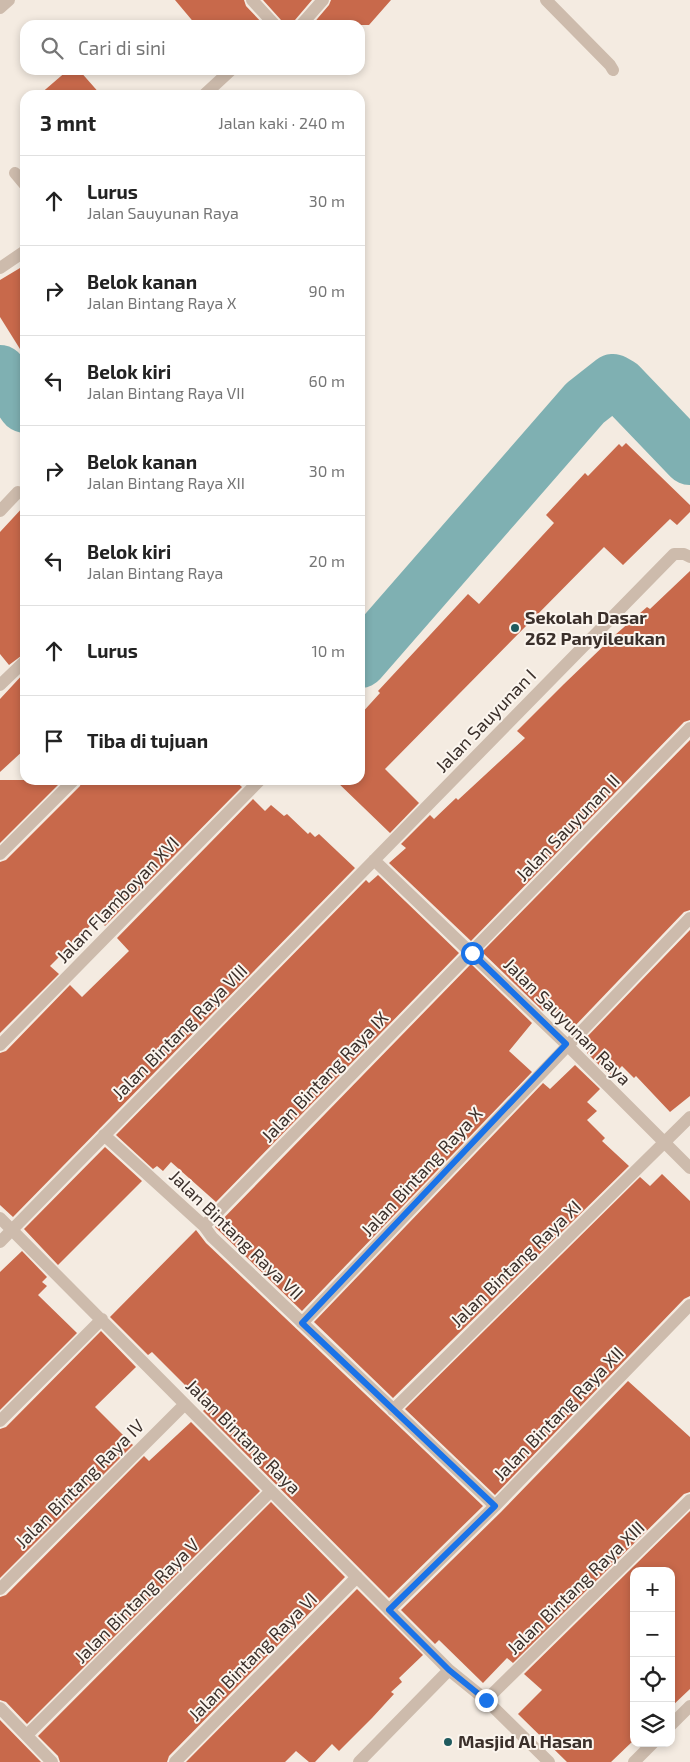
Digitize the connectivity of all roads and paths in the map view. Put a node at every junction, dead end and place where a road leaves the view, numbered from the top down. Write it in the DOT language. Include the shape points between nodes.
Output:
graph roads {
  1 [pos="9,0"];
  2 [pos="252,0"];
  3 [pos="323,0"];
  4 [pos="546,0"];
  5 [pos="0,8"];
  6 [pos="270,20"];
  7 [pos="305,20"];
  8 [pos="613,70"];
  9 [pos="226,75"];
  10 [pos="210,90"];
  11 [pos="15,173"];
  12 [pos="20,179"];
  13 [pos="20,254"];
  14 [pos="0,268"];
  15 [pos="18,492"];
  16 [pos="0,511"];
  17 [pos="690,557"];
  18 [pos="20,666"];
  19 [pos="0,685"];
  20 [pos="690,728"];
  21 [pos="69,785"];
  22 [pos="255,785"];
  23 [pos="0,854"];
  24 [pos="374,860"];
  25 [pos="690,918"];
  26 [pos="472,953"];
  27 [pos="2,1038"];
  28 [pos="566,1044"];
  29 [pos="690,1117"];
  30 [pos="104,1135"];
  31 [pos="664,1143"];
  32 [pos="690,1168"];
  33 [pos="0,1218"];
  34 [pos="204,1226"];
  35 [pos="12,1229"];
  36 [pos="0,1242"];
  37 [pos="690,1306"];
  38 [pos="102,1319"];
  39 [pos="302,1323"];
  40 [pos="185,1404"];
  41 [pos="393,1410"];
  42 [pos="0,1421"];
  43 [pos="271,1491"];
  44 [pos="690,1500"];
  45 [pos="495,1506"];
  46 [pos="357,1577"];
  47 [pos="0,1589"];
  48 [pos="389,1610"];
  49 [pos="449,1670"];
  50 [pos="486,1700"];
  51 [pos="690,1706"];
  52 [pos="0,1708"];
  53 [pos="675,1720"];
  54 [pos="27,1736"];
  55 [pos="649,1747"];
  56 [pos="52,1762"];
  57 [pos="175,1762"];
  58 [pos="359,1762"];
  59 [pos="549,1762"];
  60 [pos="634,1762"];
  1 -- 5 [label="street"];
  2 -- 6 [label="street"];
  3 -- 7 [label="street"];
  4 -- 8 [label="street"];
  9 -- 10 [label="street"];
  11 -- 12 [label="street"];
  13 -- 14 [label="street"];
  15 -- 16 [label="street"];
  17 -- 24 [label="street, Jalan Sauyunan I" via="674,554"];
  18 -- 19 [label="street"];
  20 -- 26 [label="street, Jalan Sauyunan II"];
  21 -- 23 [label="street"];
  22 -- 27 [label="street, Jalan Flamboyan XVI"];
  24 -- 26 [label="street, Jalan Sauyunan Raya"];
  24 -- 30 [label="street, Jalan Bintang Raya VIII"];
  25 -- 28 [label="street, Jalan Bintang Raya X"];
  26 -- 28 [label="street, Jalan Sauyunan Raya"];
  26 -- 34 [label="street, Jalan Bintang Raya IX"];
  28 -- 31 [label="street, Jalan Sauyunan Raya"];
  28 -- 39 [label="street, Jalan Bintang Raya X"];
  29 -- 31 [label="street, Jalan Bintang Raya XI"];
  30 -- 34 [label="street, Jalan Bintang Raya VII"];
  30 -- 35 [label="street, Jalan Bintang Raya VIII"];
  31 -- 32 [label="street, Jalan Sauyunan Raya"];
  31 -- 41 [label="street, Jalan Bintang Raya XI"];
  33 -- 35 [label="street, Jalan Bintang Raya"];
  34 -- 39 [label="street, Jalan Bintang Raya VII"];
  35 -- 36 [label="street, Jalan Bintang Raya VIII"];
  35 -- 38 [label="street, Jalan Bintang Raya"];
  37 -- 45 [label="street, Jalan Bintang Raya XII"];
  38 -- 40 [label="street, Jalan Bintang Raya"];
  38 -- 42 [label="street"];
  39 -- 41 [label="street, Jalan Bintang Raya VII"];
  40 -- 43 [label="street, Jalan Bintang Raya"];
  40 -- 47 [label="street, Jalan Bintang Raya IV"];
  41 -- 45 [label="street, Jalan Bintang Raya VII"];
  43 -- 46 [label="street, Jalan Bintang Raya"];
  43 -- 54 [label="street, Jalan Bintang Raya V"];
  44 -- 50 [label="street, Jalan Bintang Raya XIII"];
  45 -- 48 [label="street, Jalan Bintang Raya XII"];
  46 -- 48 [label="street, Jalan Bintang Raya"];
  46 -- 57 [label="street, Jalan Bintang Raya VI"];
  48 -- 49 [label="street, Jalan Bintang Raya"];
  49 -- 50 [label="street, Jalan Bintang Raya"];
  49 -- 58 [label="street"];
  50 -- 59 [label="street, Jalan Bintang Raya"];
  51 -- 53 [label="street"];
  52 -- 54 [label="street"];
  54 -- 56 [label="street"];
  55 -- 60 [label="street"];
}
